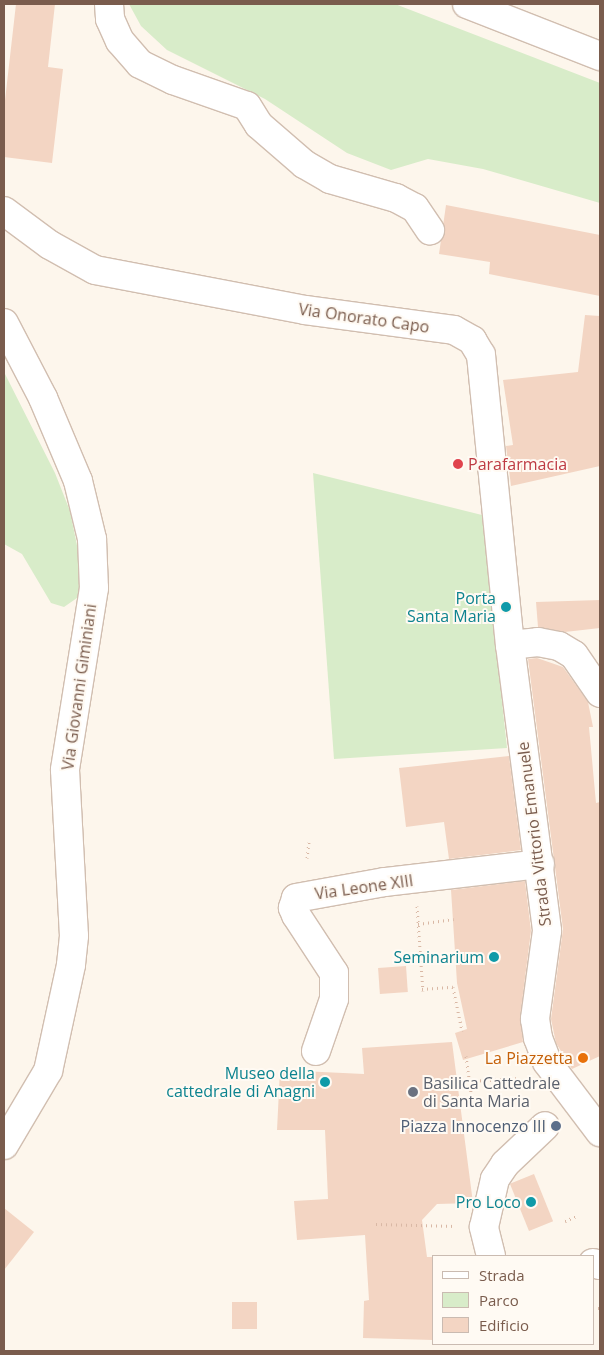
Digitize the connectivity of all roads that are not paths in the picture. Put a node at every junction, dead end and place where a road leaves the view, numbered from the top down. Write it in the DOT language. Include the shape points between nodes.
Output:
graph roads {
  1 [pos="109,4"];
  2 [pos="467,4"];
  3 [pos="600,56"];
  4 [pos="4,211"];
  5 [pos="430,230"];
  6 [pos="4,323"];
  7 [pos="506,607"];
  8 [pos="510,645"];
  9 [pos="600,693"];
  10 [pos="540,864"];
  11 [pos="316,1051"];
  12 [pos="545,1126"];
  13 [pos="600,1132"];
  14 [pos="4,1145"];
  15 [pos="491,1255"];
  1 -- 5 [label="street" via="110,19 120,41 140,64 173,80 247,106 259,125 304,164 330,179 396,198 415,208"];
  2 -- 3 [label="street"];
  4 -- 7 [label="street, Via Onorato Capo" via="50,246 95,270 304,310 454,330 472,340 481,355"];
  6 -- 14 [label="street, Via Giovanni Giminiani" via="43,398 78,480 92,539 94,588 65,770 74,936 71,965 48,1071"];
  7 -- 8 [label="street, Strada Vittorio Emanuele"];
  8 -- 9 [label="street" via="538,642 559,646 574,656"];
  8 -- 10 [label="street, Strada Vittorio Emanuele"];
  10 -- 11 [label="street, Via Leone XIII" via="385,882 300,896 293,902 296,914 334,973 334,999"];
  10 -- 13 [label="street, Strada Vittorio Emanuele" via="547,931 535,1019 538,1038 547,1062"];
  12 -- 15 [label="street" via="505,1164 495,1179 485,1209 484,1227"];
}
